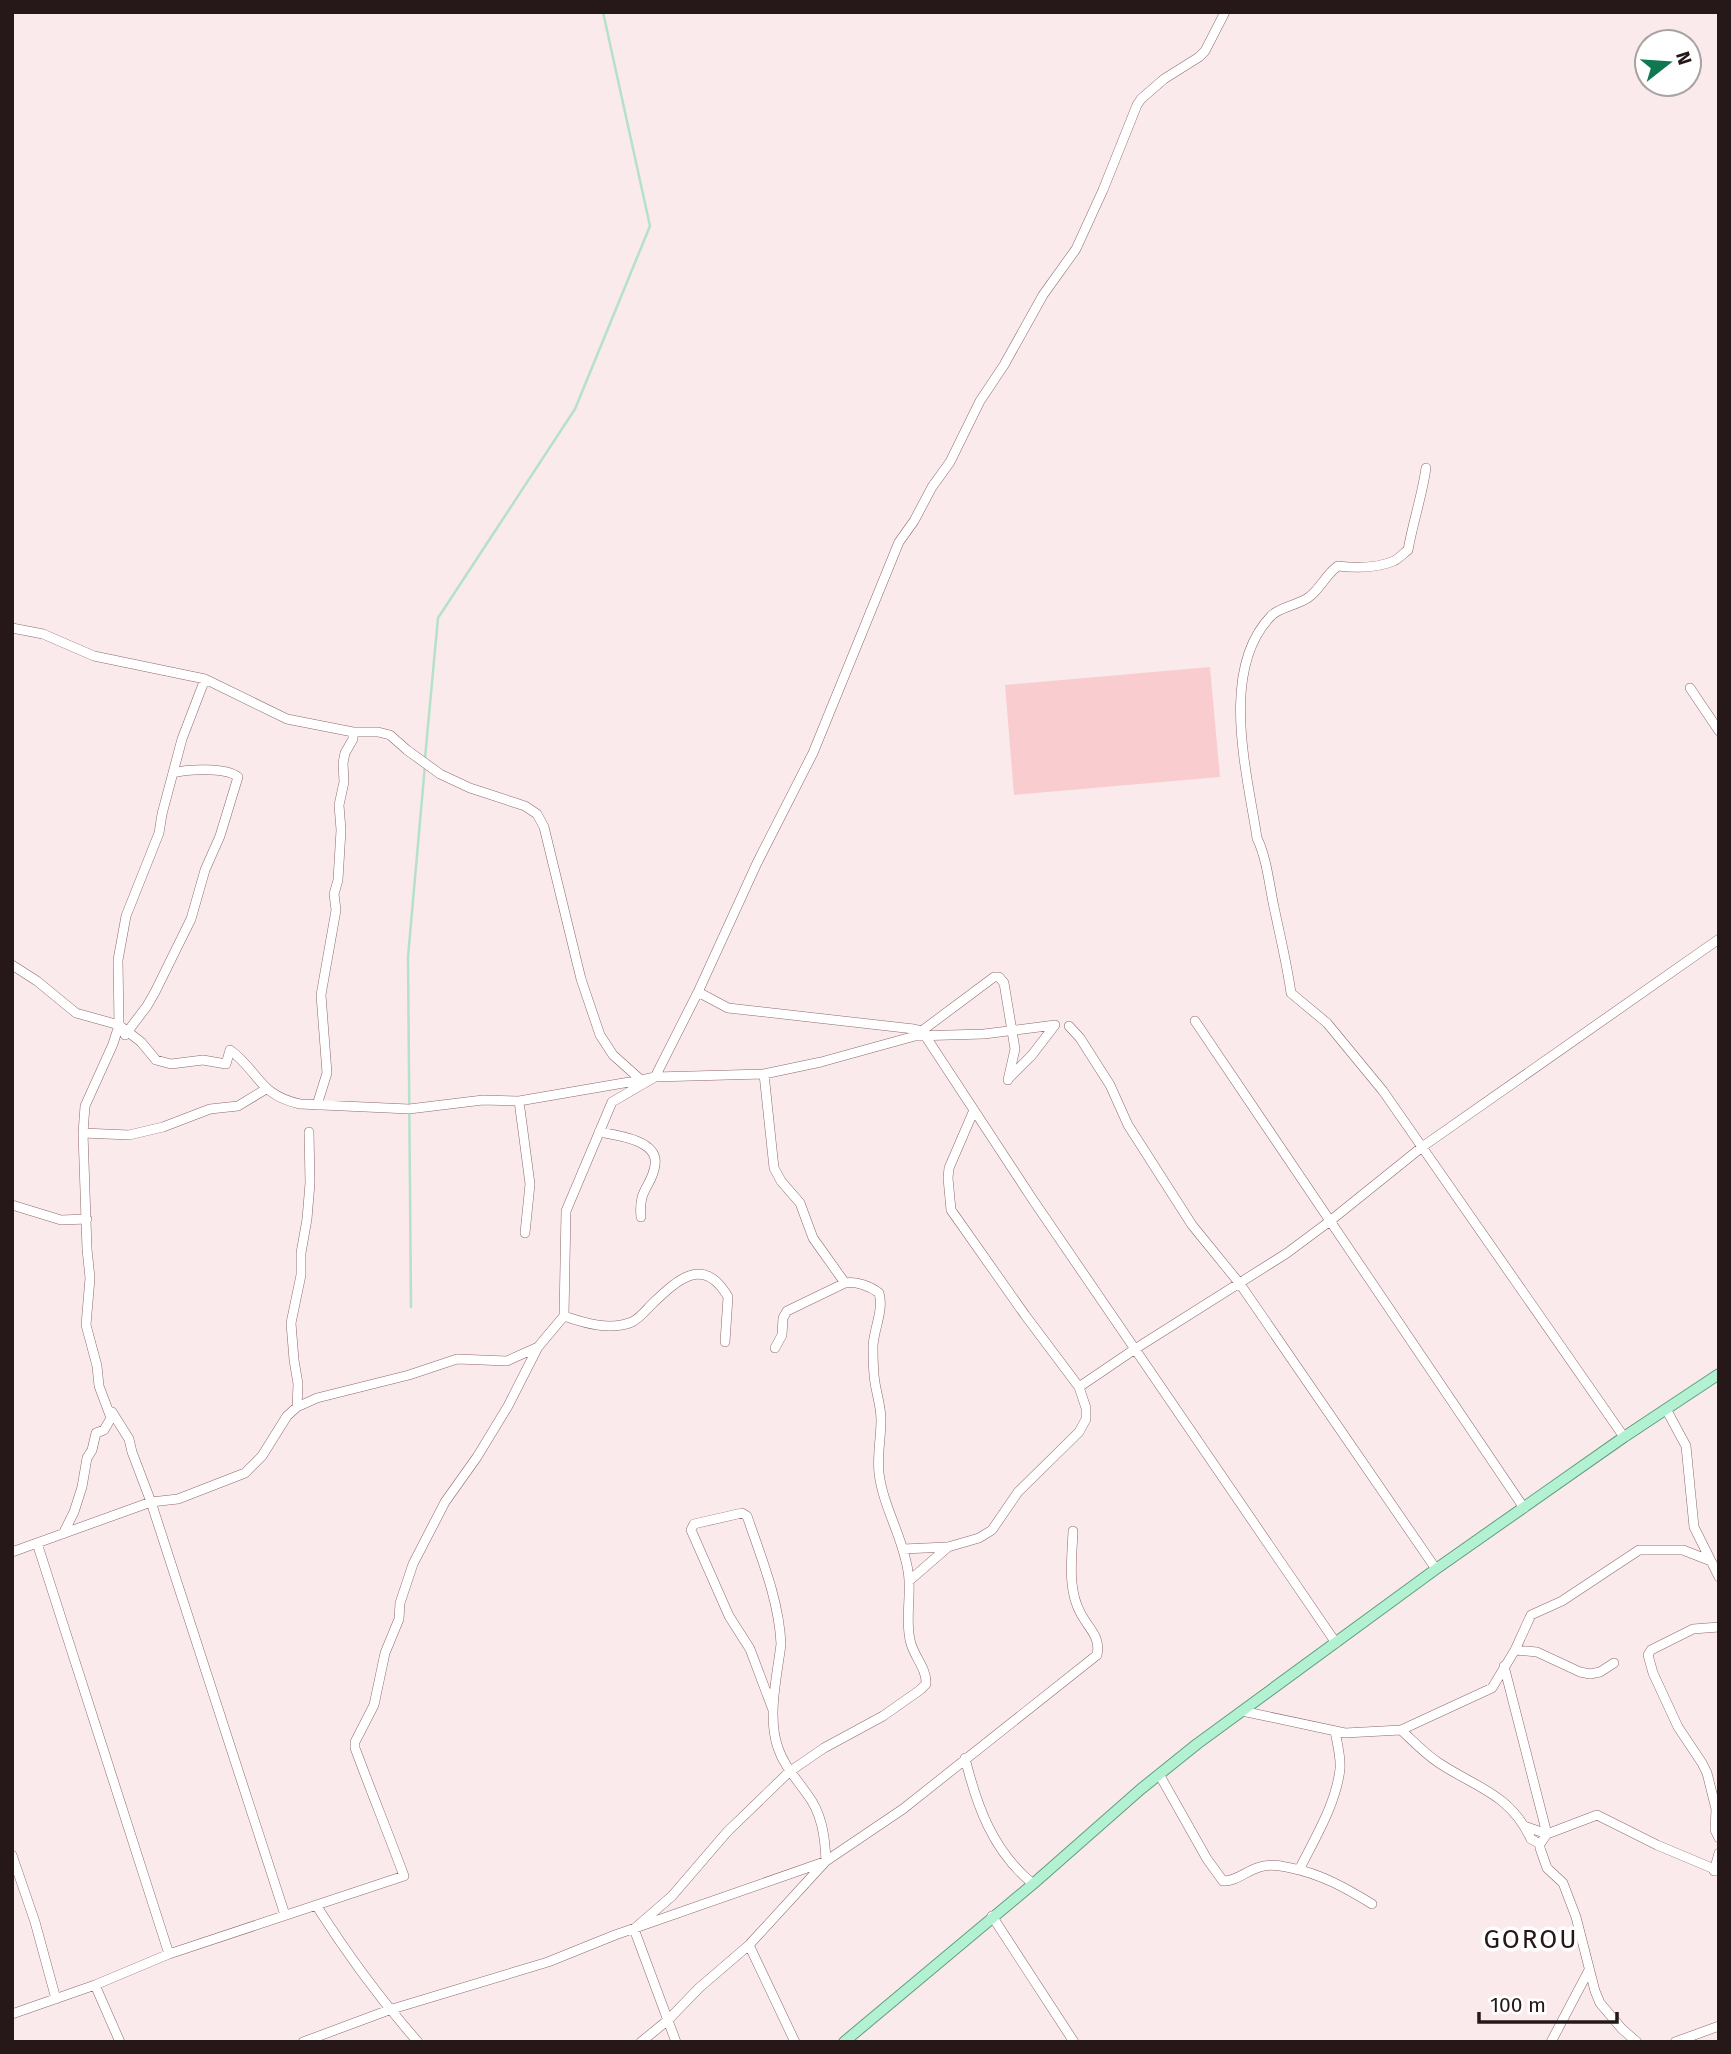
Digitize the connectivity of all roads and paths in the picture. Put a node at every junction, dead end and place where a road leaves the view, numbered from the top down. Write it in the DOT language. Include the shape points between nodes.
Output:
graph roads {
  1 [pos="1225,12"];
  2 [pos="1426,468"];
  3 [pos="12,628"];
  4 [pos="205,679"];
  5 [pos="1690,688"];
  6 [pos="1719,731"];
  7 [pos="353,732"];
  8 [pos="173,773"];
  9 [pos="1719,939"];
  10 [pos="12,965"];
  11 [pos="698,992"];
  12 [pos="1195,1021"];
  13 [pos="119,1025"];
  14 [pos="1069,1026"];
  15 [pos="1012,1030"];
  16 [pos="128,1033"];
  17 [pos="921,1035"];
  18 [pos="113,1044"];
  19 [pos="764,1074"];
  20 [pos="655,1077"];
  21 [pos="641,1080"];
  22 [pos="266,1089"];
  23 [pos="519,1101"];
  24 [pos="317,1105"];
  25 [pos="974,1110"];
  26 [pos="309,1132"];
  27 [pos="599,1132"];
  28 [pos="83,1133"];
  29 [pos="1422,1147"];
  30 [pos="12,1205"];
  31 [pos="641,1217"];
  32 [pos="87,1219"];
  33 [pos="1330,1222"];
  34 [pos="525,1233"];
  35 [pos="845,1283"];
  36 [pos="1240,1284"];
  37 [pos="564,1316"];
  38 [pos="725,1342"];
  39 [pos="538,1347"];
  40 [pos="775,1348"];
  41 [pos="1135,1349"];
  42 [pos="1719,1374"];
  43 [pos="99,1385"];
  44 [pos="1080,1388"];
  45 [pos="297,1407"];
  46 [pos="1666,1409"];
  47 [pos="1624,1437"];
  48 [pos="151,1502"];
  49 [pos="1524,1508"];
  50 [pos="1073,1531"];
  51 [pos="63,1534"];
  52 [pos="37,1543"];
  53 [pos="948,1546"];
  54 [pos="904,1549"];
  55 [pos="12,1552"];
  56 [pos="1711,1561"];
  57 [pos="1436,1569"];
  58 [pos="1719,1577"];
  59 [pos="909,1581"];
  60 [pos="1719,1628"];
  61 [pos="1336,1643"];
  62 [pos="1515,1650"];
  63 [pos="1614,1663"];
  64 [pos="1504,1666"];
  65 [pos="774,1710"];
  66 [pos="1242,1711"];
  67 [pos="1401,1730"];
  68 [pos="1335,1731"];
  69 [pos="965,1758"];
  70 [pos="789,1772"];
  71 [pos="1159,1774"];
  72 [pos="1527,1827"];
  73 [pos="1547,1834"];
  74 [pos="1719,1838"];
  75 [pos="1540,1844"];
  76 [pos="1719,1853"];
  77 [pos="12,1856"];
  78 [pos="826,1861"];
  79 [pos="1299,1870"];
  80 [pos="1716,1871"];
  81 [pos="1033,1884"];
  82 [pos="1372,1904"];
  83 [pos="316,1905"];
  84 [pos="285,1915"];
  85 [pos="992,1916"];
  86 [pos="634,1929"];
  87 [pos="749,1945"];
  88 [pos="169,1954"];
  89 [pos="1589,1970"];
  90 [pos="95,1985"];
  91 [pos="57,1999"];
  92 [pos="389,2010"];
  93 [pos="12,2014"];
  94 [pos="668,2020"];
  95 [pos="1719,2026"];
  96 [pos="120,2042"];
  97 [pos="303,2042"];
  98 [pos="418,2042"];
  99 [pos="641,2042"];
  100 [pos="676,2042"];
  101 [pos="795,2042"];
  102 [pos="844,2042"];
  103 [pos="1073,2042"];
  104 [pos="1551,2042"];
  105 [pos="1637,2042"];
  106 [pos="1675,2042"];
  1 -- 11 [label="street" via="1205,51 1164,79 1137,105 1076,249 1042,295 950,462 899,542 813,753"];
  2 -- 29 [label="street" via="1408,550 1394,561 1338,566 1308,598 1273,612 1244,667 1241,719 1257,838 1291,993 1327,1023"];
  3 -- 4 [label="street" via="43,634 94,656"];
  4 -- 7 [label="street" via="287,719"];
  4 -- 8 [label="street"];
  5 -- 6 [label="street"];
  7 -- 21 [label="street" via="390,735 440,774 537,814 600,1035"];
  7 -- 24 [label="street" via="343,763 336,910 321,995 327,1073"];
  8 -- 13 [label="street" via="159,833 124,926 118,960"];
  8 -- 16 [label="street" via="230,771 238,777 191,919 155,992"];
  9 -- 29 [label="street"];
  10 -- 13 [label="street" via="76,1013"];
  11 -- 17 [label="street" via="728,1008 914,1029"];
  11 -- 20 [label="street"];
  12 -- 33 [label="street"];
  13 -- 16 [label="street"];
  13 -- 18 [label="street"];
  14 -- 36 [label="street" via="1111,1085 1128,1125 1192,1225"];
  15 -- 15 [label="street" via="1055,1025 1008,1080 1015,1049"];
  15 -- 17 [label="street"];
  15 -- 17 [label="street" via="1004,983 994,977"];
  16 -- 18 [label="street"];
  16 -- 22 [label="street" via="156,1060 171,1064 203,1060 226,1064 230,1050"];
  17 -- 19 [label="street"];
  17 -- 25 [label="street"];
  18 -- 28 [label="street" via="85,1106"];
  19 -- 20 [label="street"];
  19 -- 35 [label="street" via="774,1168 800,1203 813,1238"];
  20 -- 21 [label="street"];
  20 -- 27 [label="street" via="612,1102"];
  21 -- 23 [label="street"];
  22 -- 24 [label="street" via="285,1100"];
  22 -- 28 [label="street" via="238,1106 210,1109 163,1127 128,1135"];
  23 -- 24 [label="street" via="483,1100 405,1109"];
  23 -- 34 [label="street" via="530,1184"];
  25 -- 41 [label="street"];
  25 -- 44 [label="street" via="949,1168 951,1210"];
  26 -- 45 [label="street" via="307,1219 291,1322"];
  27 -- 31 [label="street" via="643,1144 655,1156 642,1193"];
  27 -- 37 [label="street" via="566,1211"];
  28 -- 32 [label="street"];
  29 -- 33 [label="street"];
  29 -- 47 [label="street"];
  30 -- 32 [label="street" via="61,1220"];
  32 -- 43 [label="street" via="90,1278 86,1325"];
  33 -- 36 [label="street"];
  33 -- 49 [label="street"];
  35 -- 40 [label="street" via="787,1311"];
  35 -- 54 [label="street" via="874,1289 881,1299 873,1346 881,1422 879,1473"];
  36 -- 41 [label="street"];
  36 -- 57 [label="street"];
  37 -- 38 [label="street" via="614,1326 629,1323 678,1282 702,1273 728,1297"];
  37 -- 39 [label="street"];
  39 -- 45 [label="street" via="507,1362 457,1359"];
  39 -- 83 [label="street" via="413,1564 374,1704 355,1742 404,1876"];
  41 -- 44 [label="street"];
  41 -- 61 [label="street"];
  42 -- 46 [label="main road"];
  43 -- 48 [label="street" via="131,1445"];
  43 -- 51 [label="street" via="111,1418 96,1433"];
  44 -- 53 [label="street" via="1086,1419 1079,1432 1018,1492 992,1530"];
  45 -- 48 [label="street" via="245,1473 178,1499"];
  46 -- 47 [label="main road"];
  46 -- 56 [label="street" via="1686,1446 1694,1527"];
  47 -- 49 [label="main road"];
  48 -- 51 [label="street"];
  48 -- 84 [label="street"];
  49 -- 57 [label="main road"];
  50 -- 69 [label="street" via="1072,1590 1097,1639 1097,1654"];
  51 -- 52 [label="street"];
  52 -- 55 [label="street"];
  52 -- 88 [label="street"];
  53 -- 54 [label="street"];
  53 -- 59 [label="street"];
  54 -- 59 [label="street"];
  56 -- 58 [label="street"];
  56 -- 62 [label="street" via="1683,1549 1639,1550 1562,1601 1531,1615"];
  57 -- 61 [label="main road"];
  59 -- 70 [label="street" via="910,1642 926,1684 883,1716"];
  60 -- 74 [label="street" via="1693,1629 1648,1655 1678,1727 1707,1773"];
  61 -- 66 [label="main road"];
  62 -- 63 [label="street" via="1537,1651 1590,1674"];
  62 -- 64 [label="street"];
  64 -- 67 [label="street" via="1492,1688"];
  64 -- 73 [label="street"];
  65 -- 65 [label="street" via="750,1649 729,1616 691,1530 694,1524 742,1513 747,1516 769,1576 781,1634"];
  65 -- 70 [label="street" via="776,1740"];
  66 -- 68 [label="street"];
  66 -- 71 [label="main road"];
  67 -- 68 [label="street"];
  67 -- 72 [label="street" via="1440,1764 1506,1803"];
  68 -- 79 [label="street" via="1340,1768 1336,1789"];
  69 -- 78 [label="street" via="903,1809"];
  69 -- 81 [label="street" via="985,1822"];
  70 -- 78 [label="street" via="819,1816"];
  70 -- 86 [label="street" via="727,1832 672,1896"];
  71 -- 79 [label="street" via="1223,1881 1272,1864"];
  71 -- 81 [label="main road"];
  72 -- 73 [label="street"];
  72 -- 75 [label="street" via="1531,1839"];
  73 -- 75 [label="street"];
  73 -- 80 [label="street" via="1597,1815"];
  75 -- 89 [label="street" via="1547,1868 1563,1883"];
  76 -- 80 [label="street"];
  77 -- 91 [label="street"];
  78 -- 86 [label="street"];
  78 -- 87 [label="street"];
  79 -- 82 [label="street" via="1343,1886"];
  81 -- 85 [label="main road"];
  83 -- 84 [label="street"];
  83 -- 92 [label="street"];
  84 -- 88 [label="street"];
  85 -- 102 [label="main road"];
  85 -- 103 [label="street"];
  86 -- 92 [label="street" via="548,1962"];
  86 -- 94 [label="street"];
  87 -- 94 [label="street"];
  87 -- 101 [label="street"];
  88 -- 90 [label="street"];
  89 -- 104 [label="street"];
  89 -- 105 [label="street" via="1600,2003"];
  90 -- 91 [label="street"];
  90 -- 96 [label="street"];
  91 -- 93 [label="street"];
  92 -- 97 [label="street"];
  92 -- 98 [label="street"];
  94 -- 99 [label="street"];
  94 -- 100 [label="street"];
  95 -- 106 [label="street"];
}
